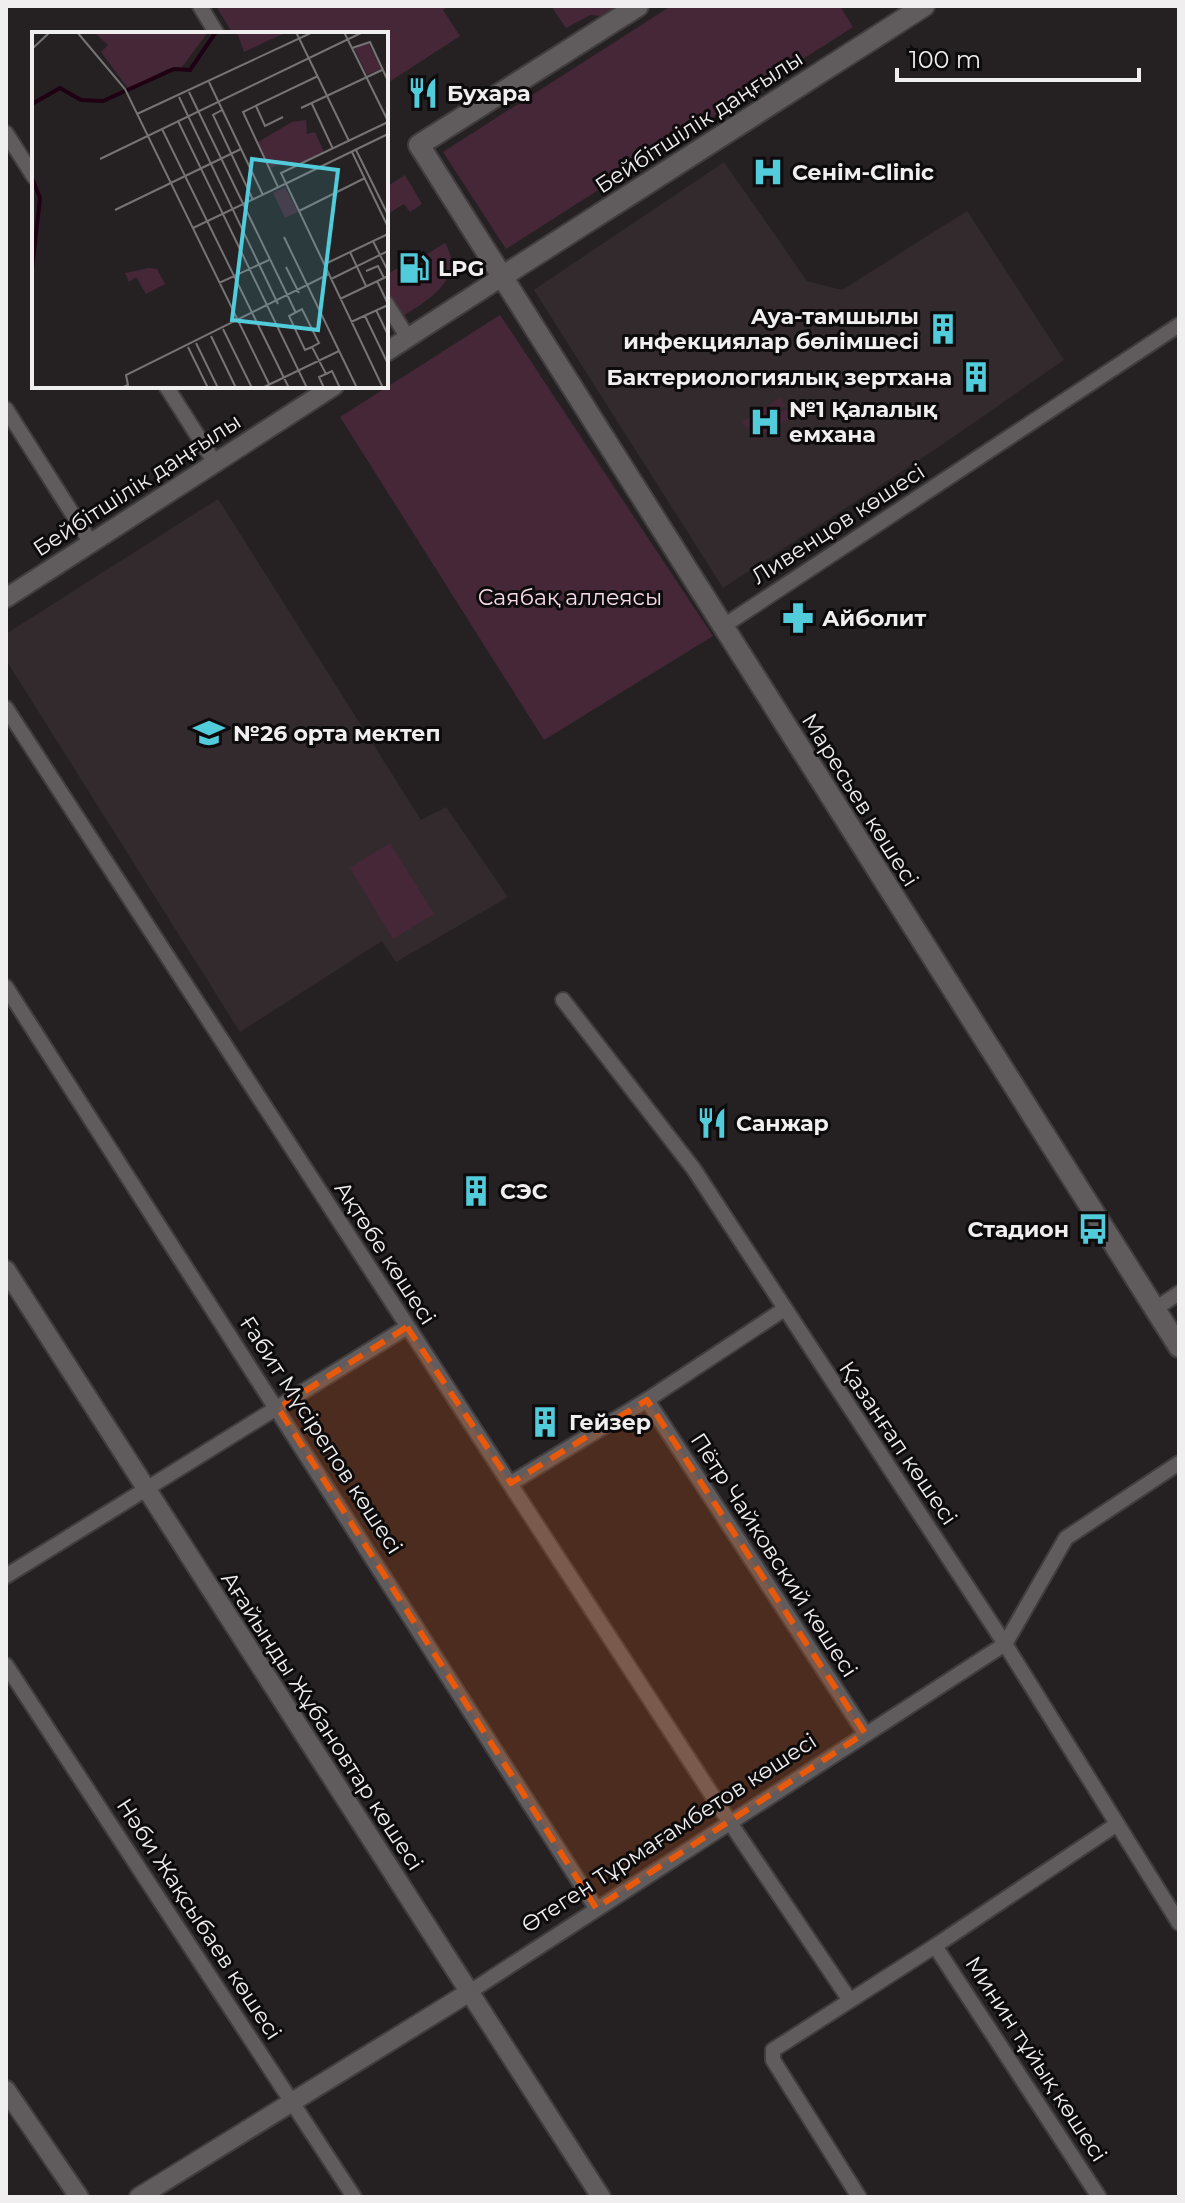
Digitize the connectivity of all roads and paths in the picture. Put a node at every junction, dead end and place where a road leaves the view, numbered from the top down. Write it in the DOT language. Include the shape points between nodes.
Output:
graph roads {
  1 [pos="200,6"];
  2 [pos="638,6"];
  3 [pos="924,6"];
  4 [pos="216,32"];
  5 [pos="6,133"];
  6 [pos="32,174"];
  7 [pos="500,278"];
  8 [pos="388,306"];
  9 [pos="1179,325"];
  10 [pos="408,338"];
  11 [pos="388,351"];
  12 [pos="167,388"];
  13 [pos="331,388"];
  14 [pos="6,409"];
  15 [pos="215,463"];
  16 [pos="91,543"];
  17 [pos="6,598"];
  18 [pos="722,627"];
  19 [pos="6,708"];
  20 [pos="6,987"];
  21 [pos="563,1000"];
  22 [pos="6,1270"];
  23 [pos="1179,1293"];
  24 [pos="1155,1309"];
  25 [pos="783,1310"];
  26 [pos="407,1327"];
  27 [pos="1179,1347"];
  28 [pos="647,1400"];
  29 [pos="278,1408"];
  30 [pos="1179,1463"];
  31 [pos="511,1483"];
  32 [pos="146,1490"];
  33 [pos="6,1576"];
  34 [pos="1005,1644"];
  35 [pos="6,1665"];
  36 [pos="865,1733"];
  37 [pos="729,1821"];
  38 [pos="1117,1824"];
  39 [pos="596,1908"];
  40 [pos="1179,1923"];
  41 [pos="935,1946"];
  42 [pos="468,1993"];
  43 [pos="849,1999"];
  44 [pos="6,2090"];
  45 [pos="294,2104"];
  46 [pos="79,2197"];
  47 [pos="139,2197"];
  48 [pos="354,2197"];
  49 [pos="601,2197"];
  50 [pos="859,2197"];
  51 [pos="1099,2197"];
  1 -- 4 [label="street"];
  2 -- 7 [label="main road" via="419,145"];
  3 -- 7 [label="main road, Бейбітшілік даңғылы"];
  5 -- 6 [label="street"];
  7 -- 10 [label="street, Бейбітшілік даңғылы"];
  7 -- 18 [label="main road, Маресьев көшесі"];
  8 -- 10 [label="street"];
  9 -- 18 [label="street, Ливенцов көшесі"];
  10 -- 11 [label="street, Бейбітшілік даңғылы"];
  12 -- 15 [label="street"];
  13 -- 15 [label="street, Бейбітшілік даңғылы"];
  14 -- 16 [label="street"];
  15 -- 16 [label="street, Бейбітшілік даңғылы"];
  16 -- 17 [label="street, Бейбітшілік даңғылы"];
  18 -- 24 [label="main road, Маресьев көшесі"];
  19 -- 26 [label="street, Ақтөбе көшесі"];
  20 -- 29 [label="street, Ғабит Мүсірепов көшесі"];
  21 -- 25 [label="street, Қазанғап көшесі" via="693,1168"];
  22 -- 32 [label="street, Ағайынды Жұбановтар көшесі"];
  23 -- 24 [label="street"];
  24 -- 27 [label="main road, Маресьев көшесі"];
  25 -- 28 [label="street"];
  25 -- 34 [label="street, Қазанғап көшесі"];
  26 -- 29 [label="street"];
  26 -- 31 [label="street, Ақтөбе көшесі"];
  28 -- 31 [label="street"];
  28 -- 36 [label="street, Пётр Чайковский көшесі"];
  29 -- 32 [label="street"];
  29 -- 39 [label="street, Ғабит Мүсірепов көшесі"];
  30 -- 34 [label="street, Өтеген Тұрмағамбетов көшесі" via="1066,1538"];
  31 -- 37 [label="street, Ақтөбе көшесі"];
  32 -- 33 [label="street"];
  32 -- 42 [label="street, Ағайынды Жұбановтар көшесі"];
  34 -- 36 [label="street, Өтеген Тұрмағамбетов көшесі"];
  34 -- 38 [label="street, Қазанғап көшесі"];
  35 -- 45 [label="street, Нәби Жақсыбаев көшесі"];
  36 -- 37 [label="street, Өтеген Тұрмағамбетов көшесі"];
  37 -- 39 [label="street, Өтеген Тұрмағамбетов көшесі"];
  37 -- 43 [label="street"];
  38 -- 40 [label="street, Қазанғап көшесі"];
  38 -- 41 [label="street, Минин тұйық көшесі"];
  39 -- 42 [label="street, Өтеген Тұрмағамбетов көшесі"];
  41 -- 43 [label="street, Минин тұйық көшесі"];
  41 -- 51 [label="street, Минин тұйық көшесі"];
  42 -- 45 [label="street, Өтеген Тұрмағамбетов көшесі"];
  42 -- 49 [label="street, Ағайынды Жұбановтар көшесі"];
  43 -- 50 [label="street, Минин тұйық көшесі" via="777,2045 772,2055"];
  44 -- 46 [label="street"];
  45 -- 47 [label="street, Өтеген Тұрмағамбетов көшесі"];
  45 -- 48 [label="street, Нәби Жақсыбаев көшесі"];
}
